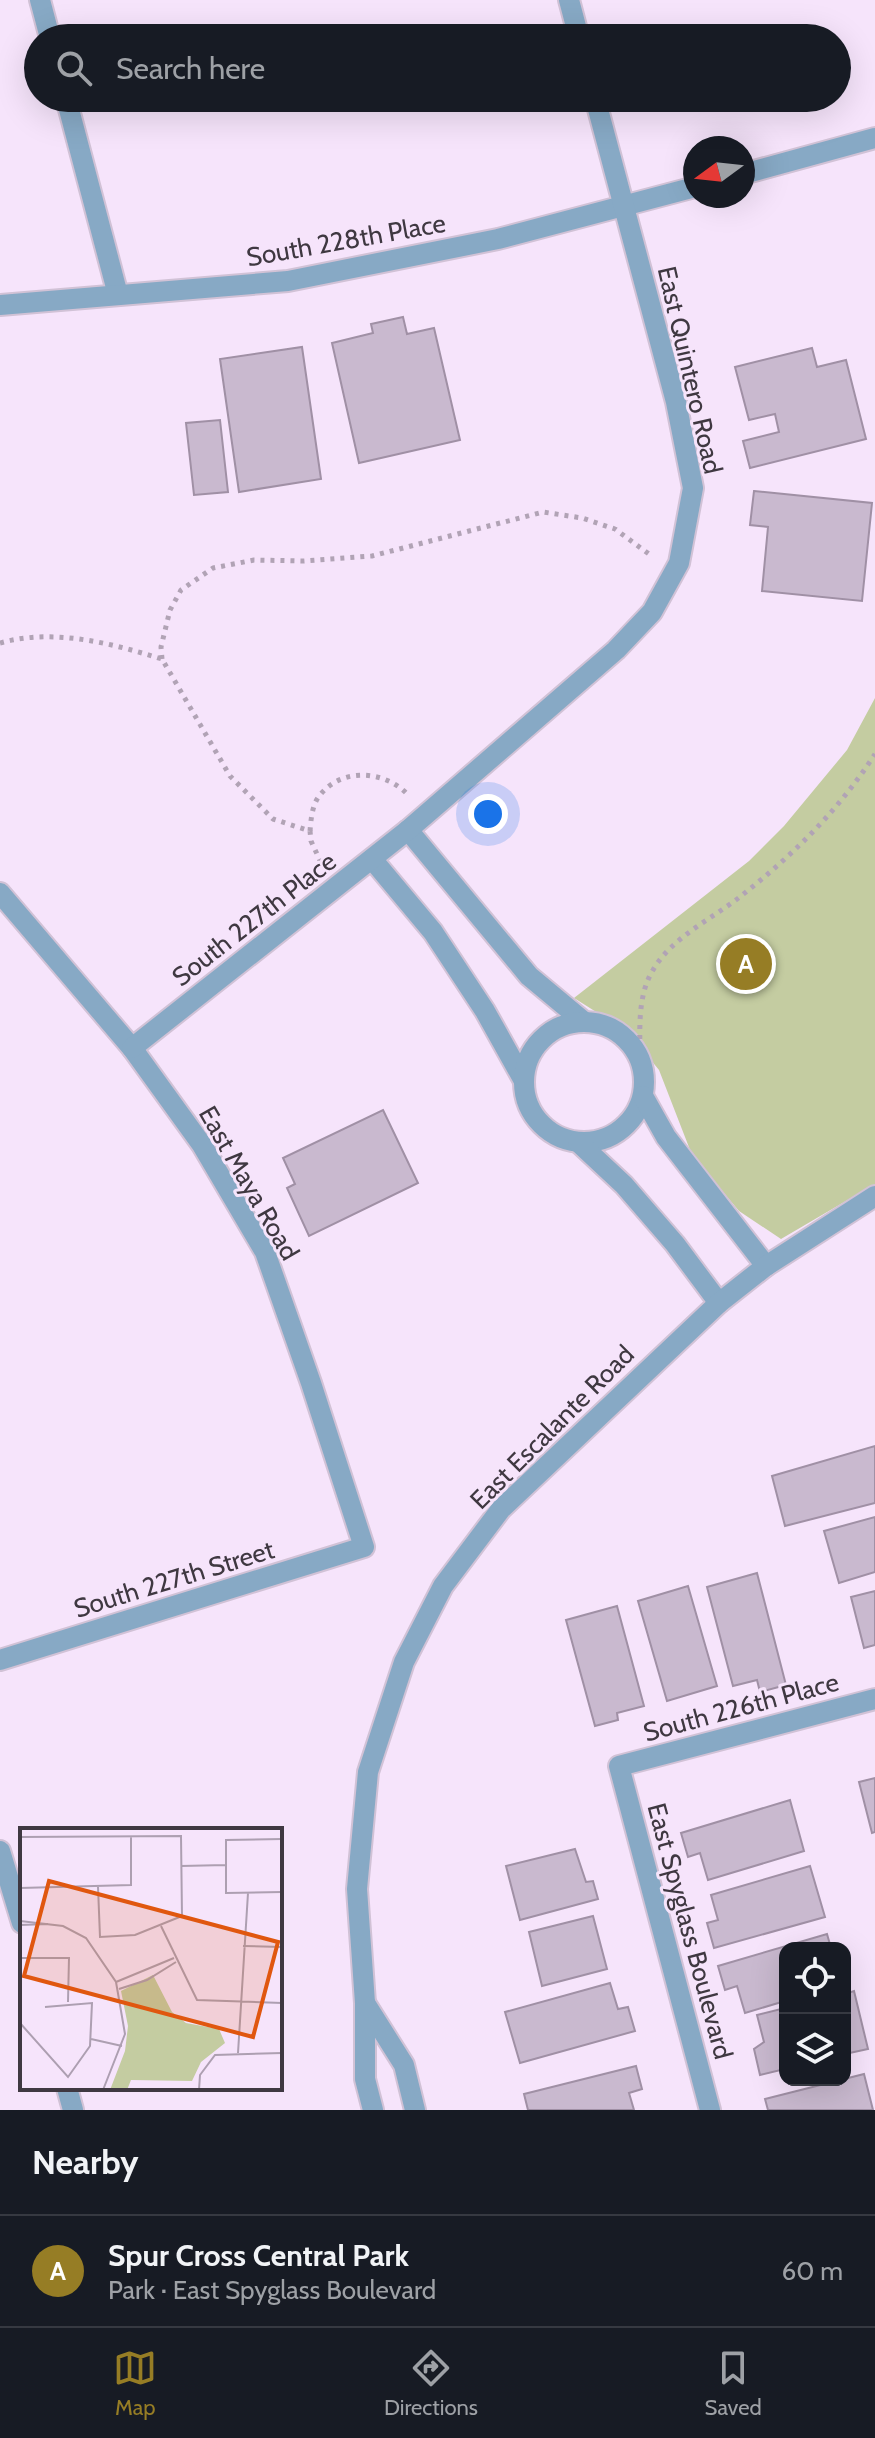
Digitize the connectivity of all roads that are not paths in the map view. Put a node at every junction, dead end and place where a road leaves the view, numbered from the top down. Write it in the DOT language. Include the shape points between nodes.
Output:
graph roads {
  1 [pos="40,0"];
  2 [pos="569,0"];
  3 [pos="46,24"];
  4 [pos="575,24"];
  5 [pos="70,112"];
  6 [pos="599,112"];
  7 [pos="875,138"];
  8 [pos="755,171"];
  9 [pos="683,190"];
  10 [pos="624,206"];
  11 [pos="118,295"];
  12 [pos="0,305"];
  13 [pos="408,830"];
  14 [pos="372,859"];
  15 [pos="0,893"];
  16 [pos="583,1021"];
  17 [pos="132,1048"];
  18 [pos="524,1081"];
  19 [pos="643,1096"];
  20 [pos="578,1142"];
  21 [pos="875,1196"];
  22 [pos="766,1266"];
  23 [pos="719,1303"];
  24 [pos="364,1547"];
  25 [pos="0,1660"];
  26 [pos="875,1699"];
  27 [pos="619,1766"];
  28 [pos="0,1851"];
  29 [pos="20,1916"];
  30 [pos="365,2003"];
  31 [pos="68,2090"];
  32 [pos="73,2110"];
  33 [pos="373,2110"];
  34 [pos="415,2110"];
  35 [pos="710,2110"];
  1 -- 3 [label="street"];
  2 -- 4 [label="street"];
  5 -- 11 [label="street"];
  6 -- 10 [label="street, East Quintero Road"];
  7 -- 8 [label="street"];
  9 -- 10 [label="street, South 228th Place"];
  10 -- 11 [label="street, South 228th Place" via="498,239 288,281"];
  10 -- 13 [label="street, East Quintero Road" via="693,488 679,563 652,612 616,650"];
  11 -- 12 [label="street, South 228th Place"];
  13 -- 14 [label="street, South 227th Place"];
  13 -- 16 [label="street" via="529,976"];
  14 -- 17 [label="street, South 227th Place"];
  14 -- 18 [label="street" via="433,932"];
  15 -- 17 [label="street, East Maya Road"];
  16 -- 18 [label="street" via="564,1024 535,1046"];
  16 -- 19 [label="street" via="617,1031 630,1044 640,1059"];
  17 -- 24 [label="street, East Maya Road" via="202,1145 265,1252"];
  18 -- 20 [label="street" via="533,1115 552,1133"];
  19 -- 20 [label="street" via="626,1126 595,1142"];
  19 -- 22 [label="street" via="666,1137"];
  20 -- 23 [label="street" via="624,1185"];
  21 -- 22 [label="street, East Escalante Road"];
  22 -- 23 [label="street, East Escalante Road"];
  23 -- 30 [label="street, East Escalante Road" via="501,1509 443,1586 410,1649 368,1772 357,1889"];
  24 -- 25 [label="street, South 227th Street"];
  26 -- 27 [label="street, South 226th Place"];
  27 -- 35 [label="street, East Spyglass Boulevard"];
  28 -- 29 [label="street"];
  30 -- 33 [label="street, East Escalante Road" via="365,2079"];
  30 -- 34 [label="street, East Escalante Road" via="404,2065"];
  31 -- 32 [label="street"];
}
